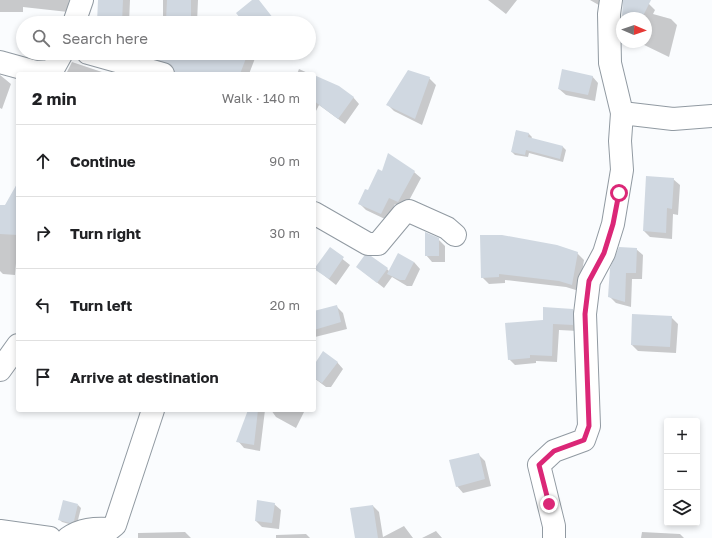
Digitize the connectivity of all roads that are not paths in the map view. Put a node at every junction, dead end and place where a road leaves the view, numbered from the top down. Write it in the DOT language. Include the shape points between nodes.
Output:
graph roads {
  1 [pos="82,0"];
  2 [pos="611,0"];
  3 [pos="76,16"];
  4 [pos="58,60"];
  5 [pos="113,60"];
  6 [pos="0,62"];
  7 [pos="36,72"];
  8 [pos="36,72"];
  9 [pos="156,72"];
  10 [pos="622,113"];
  11 [pos="712,116"];
  12 [pos="316,214"];
  13 [pos="455,235"];
  14 [pos="16,348"];
  15 [pos="0,370"];
  16 [pos="152,412"];
  17 [pos="0,531"];
  18 [pos="50,538"];
  19 [pos="68,538"];
  20 [pos="554,538"];
  1 -- 3 [label="street"];
  2 -- 10 [label="street" via="610,63"];
  4 -- 7 [label="street" via="52,71"];
  5 -- 9 [label="street"];
  6 -- 8 [label="street"];
  10 -- 11 [label="street" via="673,119"];
  10 -- 20 [label="street" via="622,170 613,224 604,253 589,281 585,314 589,426 584,440 554,451 539,465 554,526"];
  12 -- 13 [label="street" via="368,244 378,244 409,211 447,228"];
  14 -- 15 [label="street"];
  16 -- 19 [label="street" via="114,525 110,529 94,528"];
  17 -- 18 [label="street"];
}
